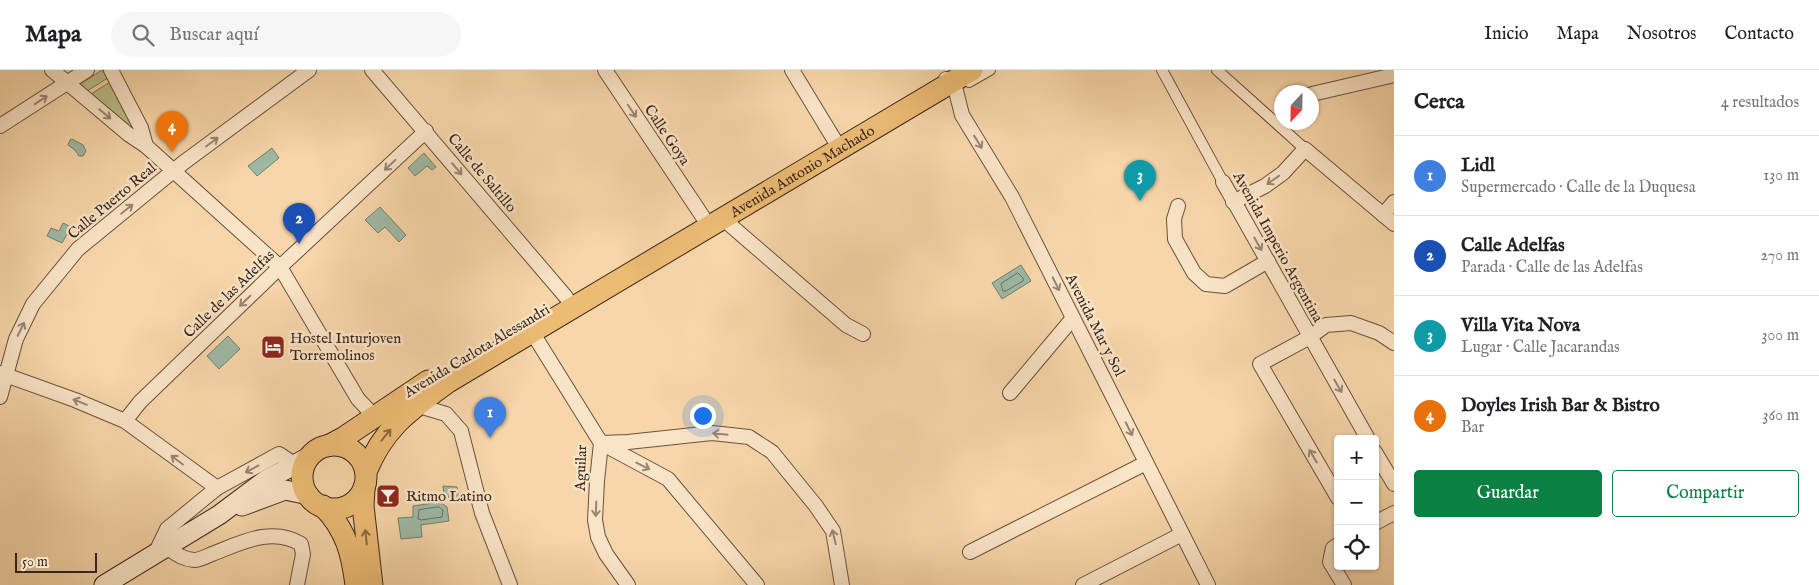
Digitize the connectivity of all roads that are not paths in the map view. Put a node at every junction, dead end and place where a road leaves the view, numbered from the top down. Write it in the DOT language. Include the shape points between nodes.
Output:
graph roads {
  1 [pos="52,70"];
  2 [pos="87,70"];
  3 [pos="111,70"];
  4 [pos="309,70"];
  5 [pos="372,70"];
  6 [pos="605,70"];
  7 [pos="792,70"];
  8 [pos="972,70"];
  9 [pos="990,70"];
  10 [pos="1162,70"];
  11 [pos="1217,70"];
  12 [pos="1394,75"];
  13 [pos="948,76"];
  14 [pos="67,83"];
  15 [pos="1319,92"];
  16 [pos="969,115"];
  17 [pos="0,126"];
  18 [pos="426,131"];
  19 [pos="837,144"];
  20 [pos="146,146"];
  21 [pos="1305,149"];
  22 [pos="173,171"];
  23 [pos="1223,182"];
  24 [pos="1234,202"];
  25 [pos="1394,202"];
  26 [pos="1178,206"];
  27 [pos="1383,215"];
  28 [pos="703,217"];
  29 [pos="725,218"];
  30 [pos="1394,224"];
  31 [pos="1268,261"];
  32 [pos="280,267"];
  33 [pos="630,267"];
  34 [pos="566,297"];
  35 [pos="1073,318"];
  36 [pos="532,332"];
  37 [pos="863,334"];
  38 [pos="1310,337"];
  39 [pos="1394,343"];
  40 [pos="3,374"];
  41 [pos="448,382"];
  42 [pos="1010,393"];
  43 [pos="0,396"];
  44 [pos="416,405"];
  45 [pos="446,414"];
  46 [pos="374,416"];
  47 [pos="124,421"];
  48 [pos="1366,435"];
  49 [pos="601,442"];
  50 [pos="330,445"];
  51 [pos="1379,459"];
  52 [pos="302,460"];
  53 [pos="1146,464"];
  54 [pos="365,480"];
  55 [pos="1394,484"];
  56 [pos="217,488"];
  57 [pos="1334,491"];
  58 [pos="316,501"];
  59 [pos="1394,513"];
  60 [pos="220,515"];
  61 [pos="1379,521"];
  62 [pos="1182,534"];
  63 [pos="1334,547"];
  64 [pos="160,550"];
  65 [pos="970,552"];
  66 [pos="1334,569"];
  67 [pos="1335,570"];
  68 [pos="104,585"];
  69 [pos="297,585"];
  70 [pos="356,585"];
  71 [pos="372,585"];
  72 [pos="510,585"];
  73 [pos="628,585"];
  74 [pos="757,585"];
  75 [pos="842,585"];
  76 [pos="1083,585"];
  77 [pos="1208,585"];
  78 [pos="1344,585"];
  1 -- 14 [label="street"];
  2 -- 14 [label="street"];
  3 -- 20 [label="street" via="141,128"];
  22 -- 4 [label="street, Calle Puerto Real, one-way"];
  5 -- 18 [label="street, Calle de Saltillo"];
  6 -- 28 [label="street, Calle Goya, one-way"];
  7 -- 19 [label="street"];
  8 -- 13 [label="main road, Avenida Antonio Machado"];
  9 -- 16 [label="street" via="963,86 964,104"];
  10 -- 23 [label="street, Avenida Imperio Argentina"];
  11 -- 21 [label="street"];
  12 -- 15 [label="street"];
  13 -- 19 [label="main road, Avenida Antonio Machado"];
  13 -- 35 [label="street, Avenida Mar y Sol, one-way" via="955,87 962,115 1012,197"];
  17 -- 14 [label="street, one-way"];
  14 -- 20 [label="street, one-way"];
  18 -- 32 [label="street, Calle de las Adelfas, one-way"];
  18 -- 34 [label="street, Calle de Saltillo, one-way"];
  19 -- 28 [label="main road, Avenida Antonio Machado"];
  19 -- 29 [label="main road, Avenida Antonio Machado"];
  20 -- 22 [label="street"];
  21 -- 24 [label="street, one-way" via="1283,173"];
  21 -- 27 [label="street"];
  22 -- 32 [label="street"];
  40 -- 22 [label="street, Calle Puerto Real, one-way" via="33,304 78,249"];
  23 -- 24 [label="street, Avenida Imperio Argentina"];
  24 -- 31 [label="street, Avenida Imperio Argentina, one-way"];
  25 -- 27 [label="street"];
  26 -- 31 [label="street" via="1174,220 1176,239 1194,273 1206,284 1224,286"];
  27 -- 30 [label="street"];
  28 -- 33 [label="main road, Avenida Antonio Machado"];
  29 -- 33 [label="main road, Avenida Antonio Machado"];
  29 -- 37 [label="street" via="846,325"];
  31 -- 38 [label="street, Avenida Imperio Argentina"];
  32 -- 46 [label="street" via="358,399"];
  32 -- 47 [label="street, Calle de las Adelfas, one-way"];
  33 -- 34 [label="main road, Avenida Carlota Alessandri"];
  33 -- 36 [label="main road, Avenida Carlota Alessandri"];
  34 -- 46 [label="main road, Avenida Carlota Alessandri"];
  35 -- 42 [label="street"];
  35 -- 53 [label="street, Avenida Mar y Sol, one-way"];
  36 -- 41 [label="main road, Avenida Carlota Alessandri"];
  36 -- 49 [label="street, Aguilar"];
  38 -- 39 [label="street" via="1326,325 1351,323 1379,333"];
  38 -- 48 [label="street, Avenida Imperio Argentina, one-way"];
  57 -- 38 [label="street, one-way" via="1260,364"];
  40 -- 43 [label="street, Calle Puerto Real"];
  47 -- 40 [label="street, one-way"];
  41 -- 44 [label="main road, Avenida Carlota Alessandri"];
  41 -- 45 [label="street" via="442,396"];
  44 -- 45 [label="street"];
  54 -- 44 [label="main road, Avenida Carlota Alessandri, one-way" via="373,455 385,436"];
  45 -- 72 [label="street" via="461,431 482,513"];
  46 -- 50 [label="main road, Avenida Carlota Alessandri"];
  56 -- 47 [label="street, one-way"];
  49 -- 73 [label="street, Aguilar, one-way" via="596,490 598,537"];
  49 -- 74 [label="street, one-way" via="668,479"];
  75 -- 49 [label="street, one-way" via="833,530 772,452 749,437 712,432"];
  50 -- 52 [label="main road"];
  50 -- 54 [label="main road" via="350,448 357,454 363,462"];
  51 -- 55 [label="street"];
  52 -- 56 [label="street, one-way" via="279,454"];
  52 -- 58 [label="main road" via="304,486"];
  52 -- 60 [label="main road" via="266,480"];
  53 -- 62 [label="street, Avenida Mar y Sol"];
  53 -- 65 [label="street"];
  54 -- 58 [label="main road" via="359,497 352,504 332,508"];
  71 -- 54 [label="main road, one-way" via="363,506"];
  56 -- 64 [label="street" via="167,528"];
  58 -- 60 [label="main road" via="285,490"];
  58 -- 70 [label="main road" via="335,519 344,535 353,560"];
  59 -- 61 [label="street"];
  60 -- 64 [label="main road"];
  62 -- 76 [label="street"];
  62 -- 77 [label="street, Avenida Mar y Sol"];
  63 -- 66 [label="street" via="1330,562"];
  64 -- 68 [label="main road"];
  64 -- 69 [label="street" via="196,560 256,538 270,535 292,539 301,544"];
  67 -- 78 [label="street"];
}
